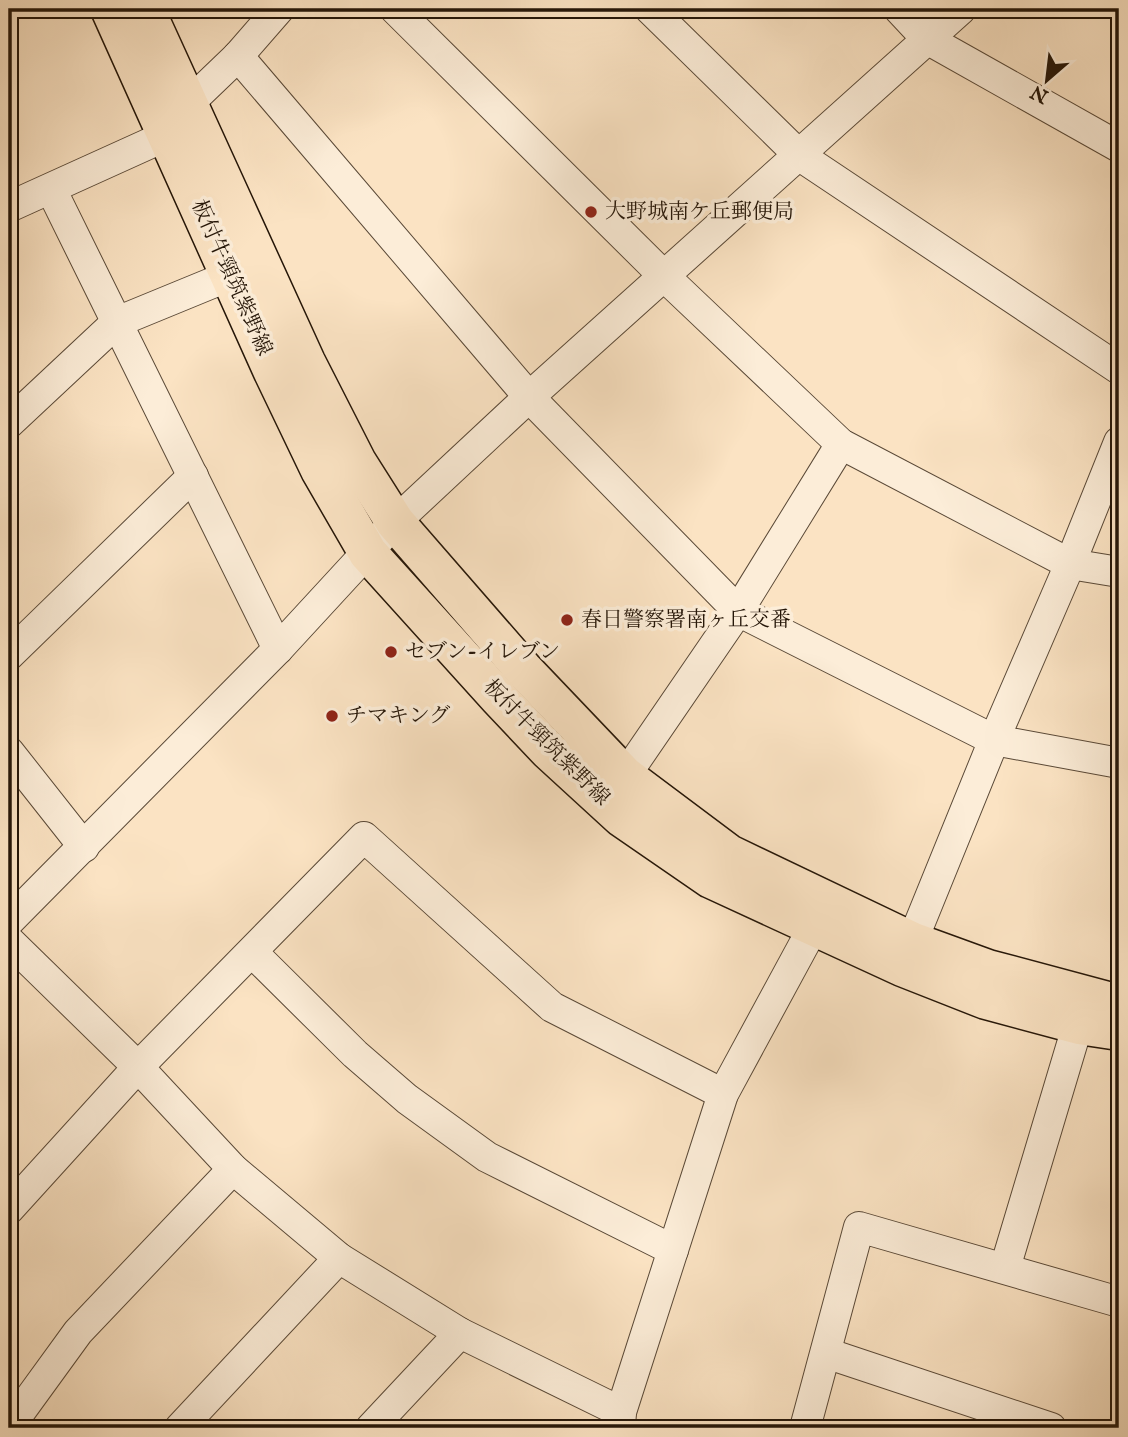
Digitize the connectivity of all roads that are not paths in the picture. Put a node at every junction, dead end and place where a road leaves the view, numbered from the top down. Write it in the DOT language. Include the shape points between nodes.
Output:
graph roads {
  1 [pos="110,9"];
  2 [pos="145,9"];
  3 [pos="279,9"];
  4 [pos="395,9"];
  5 [pos="650,9"];
  6 [pos="899,9"];
  7 [pos="961,9"];
  8 [pos="926,40"];
  9 [pos="238,56"];
  10 [pos="188,103"];
  11 [pos="168,135"];
  12 [pos="1119,147"];
  13 [pos="800,156"];
  14 [pos="51,189"];
  15 [pos="9,207"];
  16 [pos="229,276"];
  17 [pos="664,277"];
  18 [pos="117,322"];
  19 [pos="1119,369"];
  20 [pos="529,397"];
  21 [pos="9,424"];
  22 [pos="1119,442"];
  23 [pos="841,444"];
  24 [pos="193,476"];
  25 [pos="395,522"];
  26 [pos="368,553"];
  27 [pos="1070,564"];
  28 [pos="1119,572"];
  29 [pos="738,611"];
  30 [pos="278,649"];
  31 [pos="9,656"];
  32 [pos="994,740"];
  33 [pos="9,752"];
  34 [pos="1119,763"];
  35 [pos="612,787"];
  36 [pos="84,848"];
  37 [pos="818,912"];
  38 [pos="9,921"];
  39 [pos="9,941"];
  40 [pos="252,951"];
  41 [pos="907,954"];
  42 [pos="1095,1008"];
  43 [pos="1119,1031"];
  44 [pos="138,1067"];
  45 [pos="723,1094"];
  46 [pos="233,1169"];
  47 [pos="9,1209"];
  48 [pos="673,1250"];
  49 [pos="339,1258"];
  50 [pos="1005,1268"];
  51 [pos="1119,1302"];
  52 [pos="460,1333"];
  53 [pos="826,1353"];
  54 [pos="620,1420"];
  55 [pos="9,1427"];
  56 [pos="180,1428"];
  57 [pos="371,1428"];
  58 [pos="805,1428"];
  59 [pos="1051,1428"];
  1 -- 11 [label="main road, 板付牛頸筑紫野線"];
  2 -- 10 [label="main road, 板付牛頸筑紫野線"];
  3 -- 9 [label="street"];
  4 -- 17 [label="street"];
  5 -- 13 [label="street"];
  6 -- 8 [label="street"];
  7 -- 8 [label="street"];
  8 -- 12 [label="street"];
  8 -- 13 [label="street"];
  9 -- 10 [label="street"];
  9 -- 20 [label="street"];
  10 -- 25 [label="main road, 板付牛頸筑紫野線" via="306,362 357,462"];
  11 -- 14 [label="street"];
  11 -- 16 [label="main road, 板付牛頸筑紫野線"];
  13 -- 17 [label="street"];
  13 -- 19 [label="street"];
  14 -- 15 [label="street"];
  14 -- 18 [label="street"];
  16 -- 18 [label="street"];
  16 -- 26 [label="main road, 板付牛頸筑紫野線" via="320,470"];
  17 -- 20 [label="street"];
  17 -- 23 [label="street"];
  18 -- 21 [label="street"];
  18 -- 24 [label="street"];
  20 -- 25 [label="street"];
  20 -- 29 [label="street"];
  22 -- 27 [label="street"];
  23 -- 27 [label="street"];
  23 -- 29 [label="street"];
  24 -- 30 [label="street"];
  24 -- 31 [label="street"];
  25 -- 26 [label="street"];
  25 -- 35 [label="main road, 板付牛頸筑紫野線" via="523,669"];
  26 -- 30 [label="street"];
  26 -- 35 [label="main road, 板付牛頸筑紫野線" via="549,751"];
  27 -- 28 [label="street"];
  27 -- 32 [label="street"];
  29 -- 32 [label="street"];
  29 -- 35 [label="street"];
  30 -- 36 [label="street"];
  32 -- 34 [label="street"];
  32 -- 41 [label="street"];
  33 -- 36 [label="street"];
  35 -- 37 [label="main road, 板付牛頸筑紫野線" via="729,853"];
  36 -- 38 [label="street"];
  37 -- 41 [label="main road, 板付牛頸筑紫野線"];
  37 -- 45 [label="street"];
  39 -- 44 [label="street"];
  40 -- 44 [label="street"];
  40 -- 45 [label="street" via="364,837 552,1007"];
  40 -- 48 [label="street" via="355,1054 487,1157"];
  41 -- 42 [label="main road, 板付牛頸筑紫野線" via="988,969"];
  42 -- 43 [label="main road, 板付牛頸筑紫野線"];
  42 -- 50 [label="street"];
  44 -- 46 [label="street"];
  44 -- 47 [label="street"];
  45 -- 48 [label="street"];
  46 -- 49 [label="street"];
  46 -- 55 [label="street" via="78,1332"];
  48 -- 54 [label="street"];
  49 -- 52 [label="street"];
  49 -- 56 [label="street"];
  50 -- 51 [label="street"];
  50 -- 53 [label="street" via="859,1227"];
  52 -- 54 [label="street"];
  52 -- 57 [label="street"];
  53 -- 58 [label="street"];
  53 -- 59 [label="street"];
}
